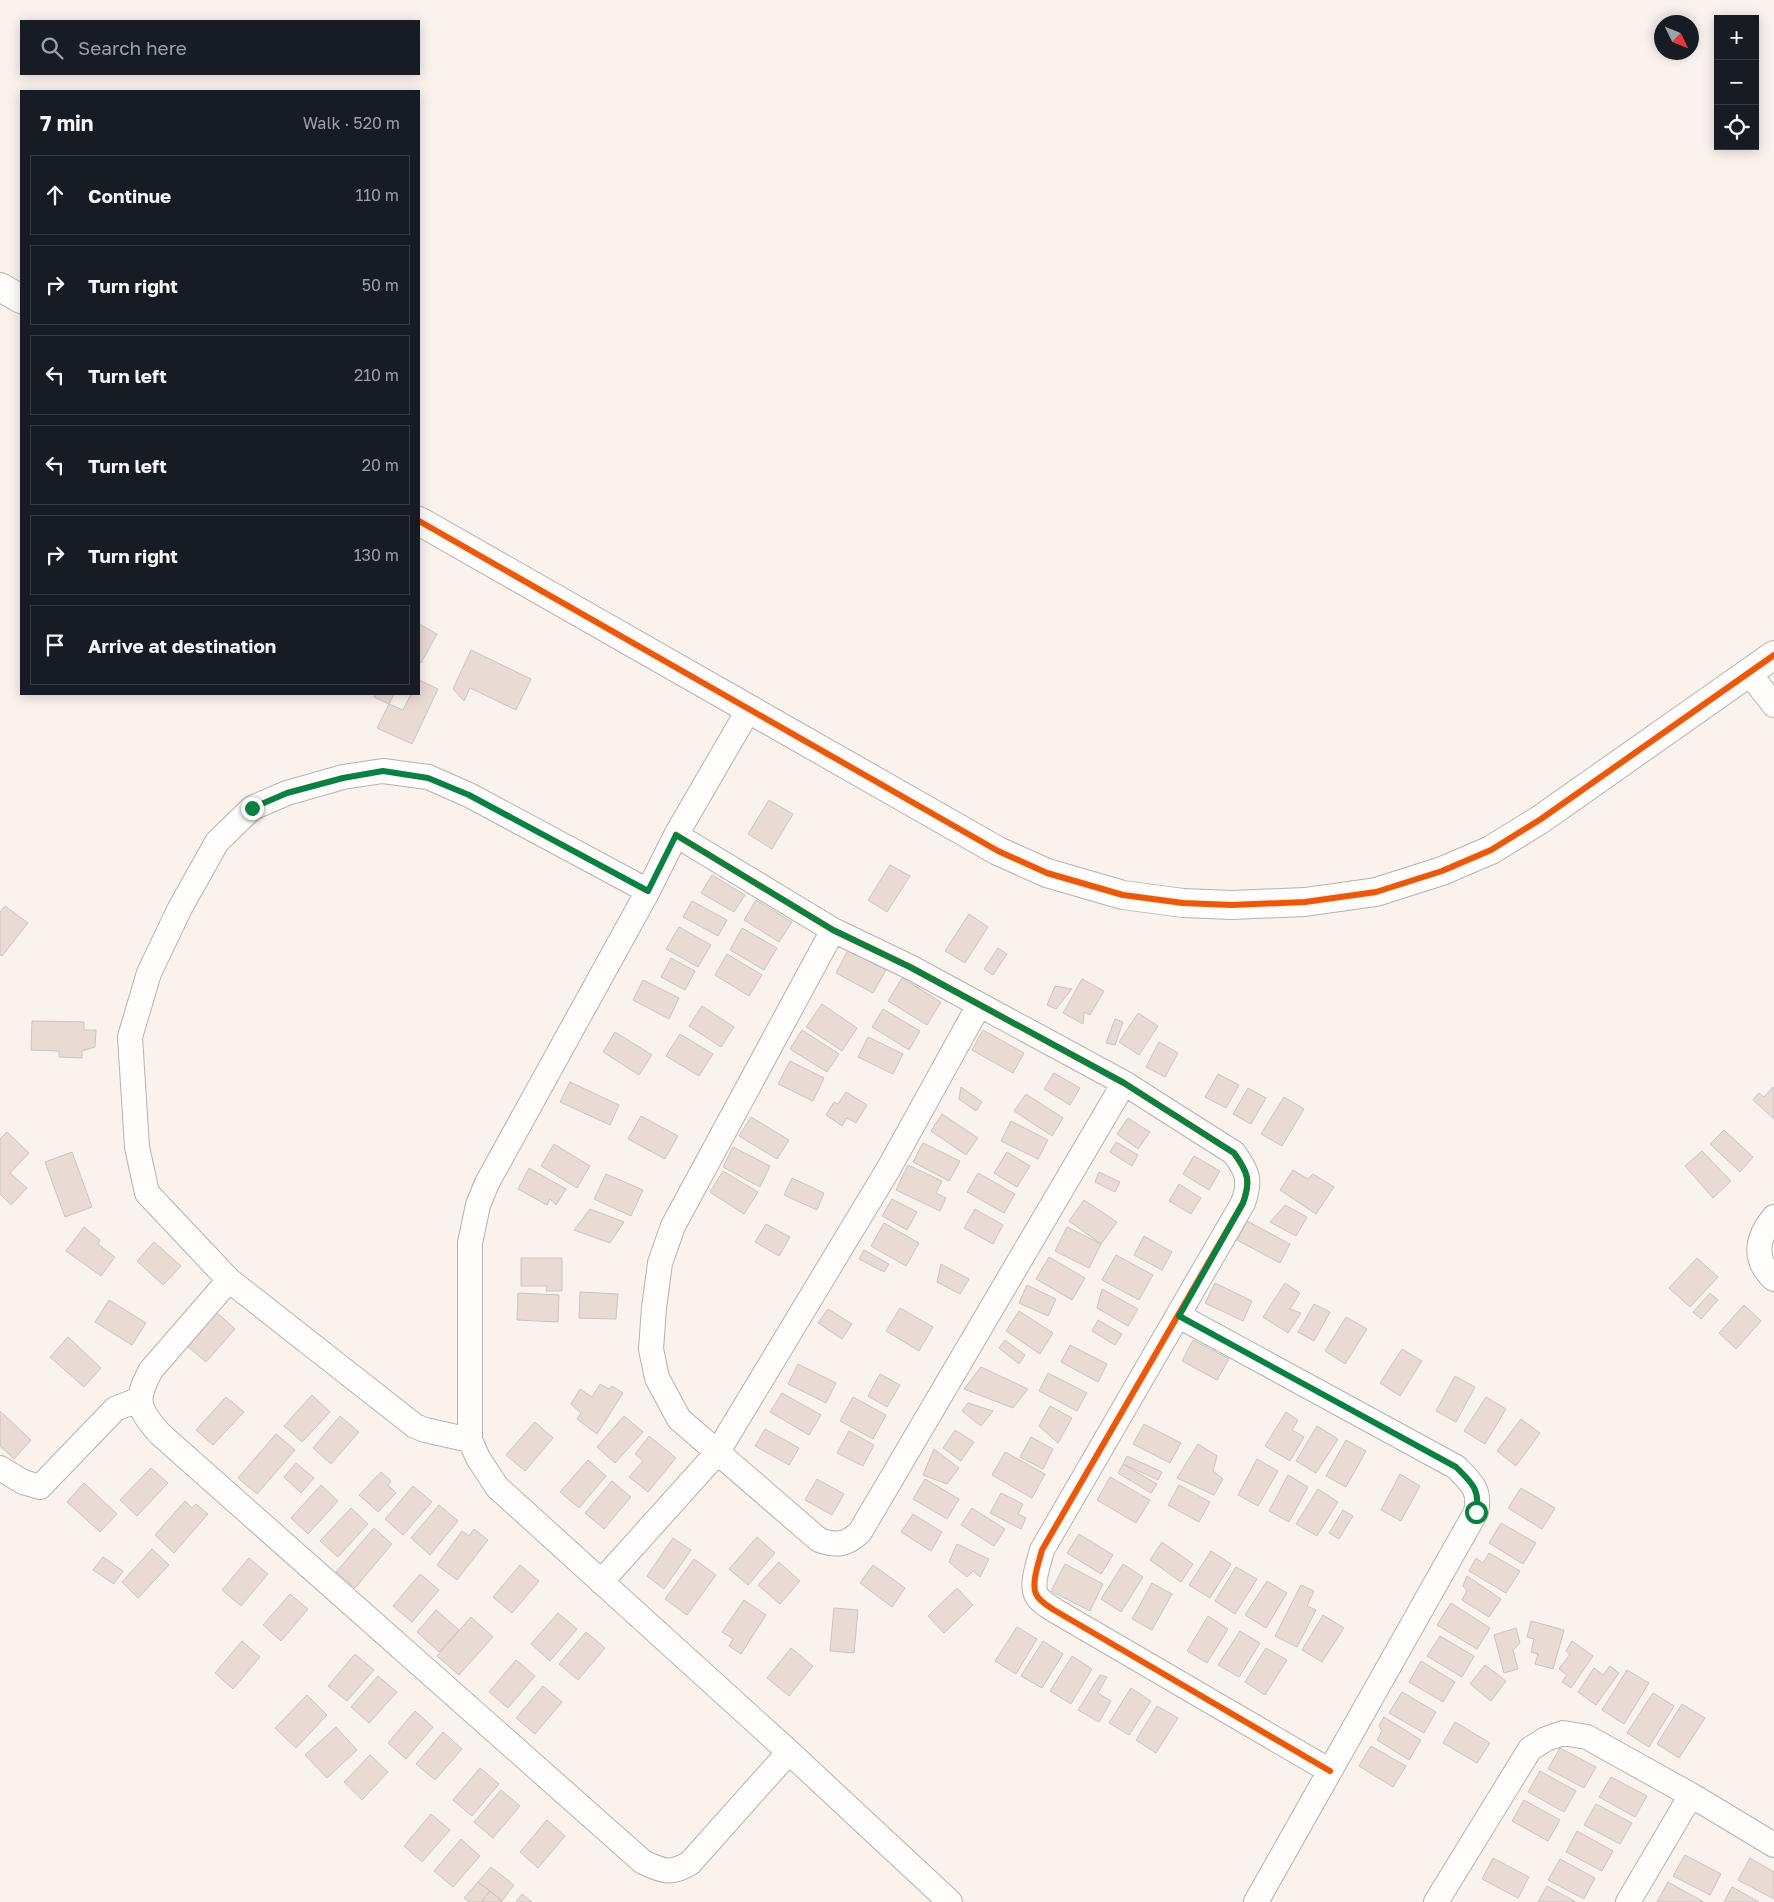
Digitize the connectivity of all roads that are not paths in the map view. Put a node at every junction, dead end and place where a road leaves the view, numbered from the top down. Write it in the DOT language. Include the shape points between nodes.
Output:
graph roads {
  1 [pos="0,287"];
  2 [pos="20,297"];
  3 [pos="420,522"];
  4 [pos="1774,655"];
  5 [pos="1749,673"];
  6 [pos="1774,705"];
  7 [pos="749,709"];
  8 [pos="676,835"];
  9 [pos="648,891"];
  10 [pos="833,930"];
  11 [pos="979,1005"];
  12 [pos="1124,1083"];
  13 [pos="1774,1217"];
  14 [pos="1774,1279"];
  15 [pos="229,1280"];
  16 [pos="1179,1316"];
  17 [pos="140,1399"];
  18 [pos="470,1440"];
  19 [pos="717,1453"];
  20 [pos="0,1468"];
  21 [pos="601,1582"];
  22 [pos="789,1752"];
  23 [pos="1330,1770"];
  24 [pos="1691,1795"];
  25 [pos="1774,1845"];
  26 [pos="950,1902"];
  27 [pos="1256,1902"];
  28 [pos="1436,1902"];
  29 [pos="1628,1902"];
  1 -- 2 [label="street"];
  3 -- 7 [label="street"];
  4 -- 5 [label="street"];
  5 -- 6 [label="street"];
  5 -- 7 [label="street" via="1541,819 1491,850 1442,871 1376,892 1305,902 1232,905 1123,895 1047,872 998,851"];
  7 -- 8 [label="street"];
  8 -- 9 [label="street"];
  8 -- 10 [label="street"];
  9 -- 15 [label="street" via="469,795 428,778 383,771 353,776 287,793 252,808 217,842 180,908 149,973 130,1037 137,1147 147,1193"];
  9 -- 18 [label="street" via="487,1183 478,1205 470,1243"];
  10 -- 11 [label="street"];
  10 -- 19 [label="street" via="672,1226 660,1263 651,1349 657,1378 679,1419"];
  11 -- 12 [label="street"];
  11 -- 19 [label="street" via="889,1168"];
  12 -- 16 [label="street" via="1234,1153 1248,1178 1248,1191 1243,1203"];
  12 -- 19 [label="street" via="854,1538 832,1545 819,1540"];
  13 -- 14 [label="street" via="1762,1234 1758,1250 1762,1263"];
  15 -- 17 [label="street" via="151,1370"];
  15 -- 18 [label="street" via="415,1426"];
  16 -- 23 [label="street" via="1042,1550 1035,1575 1035,1593 1054,1610"];
  16 -- 23 [label="street" via="1456,1467 1475,1488 1476,1512"];
  17 -- 20 [label="street" via="115,1410 40,1487 23,1482"];
  17 -- 22 [label="street" via="144,1416 160,1434 642,1862 669,1871 690,1863"];
  18 -- 21 [label="street" via="498,1487"];
  19 -- 21 [label="street"];
  21 -- 22 [label="street"];
  22 -- 26 [label="street"];
  23 -- 27 [label="street"];
  24 -- 25 [label="street"];
  24 -- 28 [label="street" via="1586,1737 1563,1733 1546,1738 1530,1750"];
  24 -- 29 [label="street"];
}
